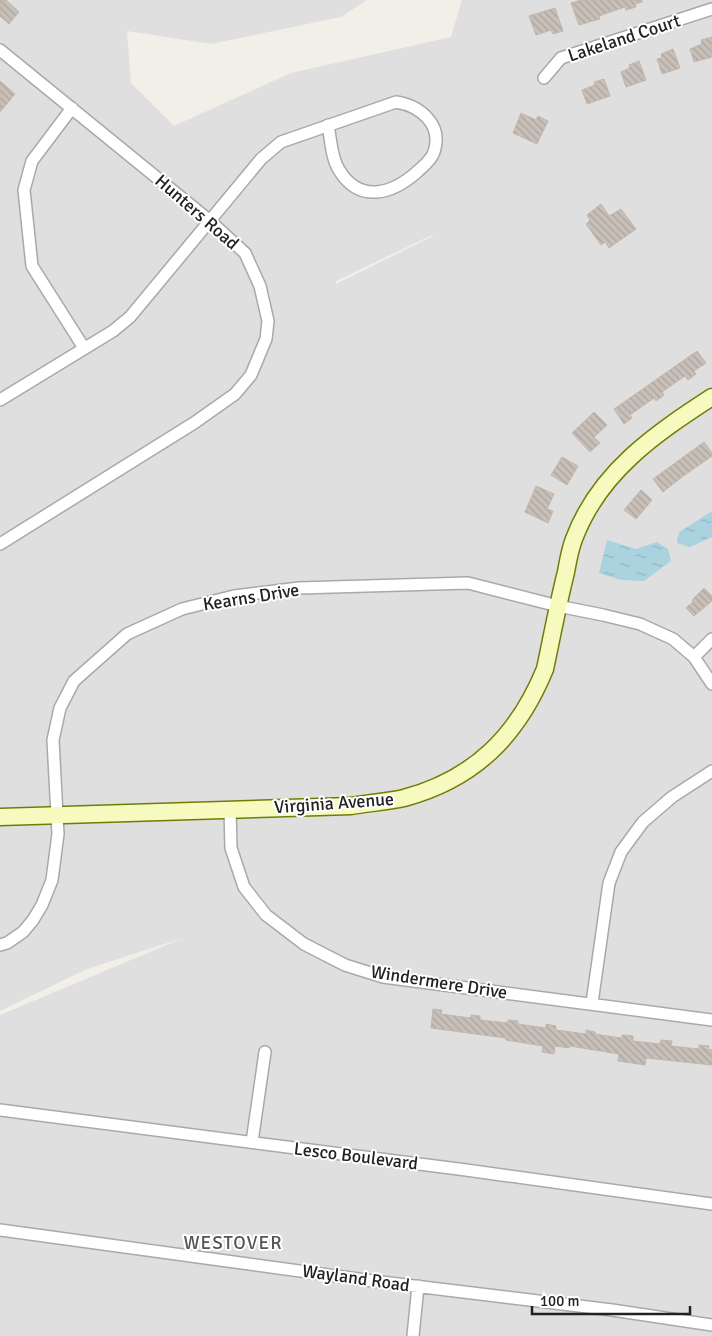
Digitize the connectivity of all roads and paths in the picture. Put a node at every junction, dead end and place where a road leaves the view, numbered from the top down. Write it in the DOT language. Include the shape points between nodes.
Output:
graph roads {
  1 [pos="712,9"];
  2 [pos="0,50"];
  3 [pos="544,78"];
  4 [pos="72,108"];
  5 [pos="328,126"];
  6 [pos="210,220"];
  7 [pos="84,348"];
  8 [pos="712,397"];
  9 [pos="0,400"];
  10 [pos="0,544"];
  11 [pos="558,606"];
  12 [pos="712,640"];
  13 [pos="694,657"];
  14 [pos="712,684"];
  15 [pos="712,771"];
  16 [pos="230,809"];
  17 [pos="57,816"];
  18 [pos="0,817"];
  19 [pos="0,945"];
  20 [pos="592,1003"];
  21 [pos="712,1020"];
  22 [pos="265,1052"];
  23 [pos="0,1110"];
  24 [pos="252,1142"];
  25 [pos="712,1204"];
  26 [pos="0,1230"];
  27 [pos="418,1286"];
  28 [pos="712,1325"];
  29 [pos="413,1336"];
  1 -- 3 [label="street, Lakeland Court" via="561,58"];
  2 -- 4 [label="street, Hunters Road"];
  4 -- 6 [label="street, Hunters Road"];
  4 -- 7 [label="street" via="32,161 24,190 32,266"];
  5 -- 5 [label="street" via="396,102 408,104 432,122 434,152 430,161 408,179 392,189 370,192 346,180 338,168"];
  5 -- 6 [label="street" via="281,142 261,159"];
  6 -- 7 [label="street" via="130,317"];
  6 -- 10 [label="street, Hunters Road" via="245,253 260,286 268,321 266,339 251,375 235,394 194,423"];
  7 -- 9 [label="street"];
  8 -- 11 [label="street, Virginia Avenue" via="631,455 606,483 573,540"];
  11 -- 13 [label="street, Kearns Drive" via="640,624 672,639"];
  11 -- 16 [label="street, Virginia Avenue" via="546,669 530,701 498,746 463,773 405,798 387,801 350,806"];
  11 -- 17 [label="street, Kearns Drive" via="468,583 299,588 234,596 182,609 127,634 74,681 60,708 52,740"];
  12 -- 13 [label="street"];
  13 -- 14 [label="street, Kearns Drive"];
  15 -- 20 [label="street" via="672,796 643,822 621,852 608,882"];
  16 -- 17 [label="street, Virginia Avenue"];
  16 -- 20 [label="street, Windermere Drive" via="231,848 244,888 266,916 304,944 345,966 383,977"];
  17 -- 18 [label="street, Virginia Avenue"];
  17 -- 19 [label="street, Kearns Drive" via="52,880 42,905 23,932"];
  20 -- 21 [label="street, Windermere Drive"];
  22 -- 24 [label="street"];
  23 -- 24 [label="street, Lesco Boulevard"];
  24 -- 25 [label="street, Lesco Boulevard"];
  26 -- 27 [label="street, Wayland Road"];
  27 -- 28 [label="street, Wayland Road"];
  27 -- 29 [label="street"];
}
